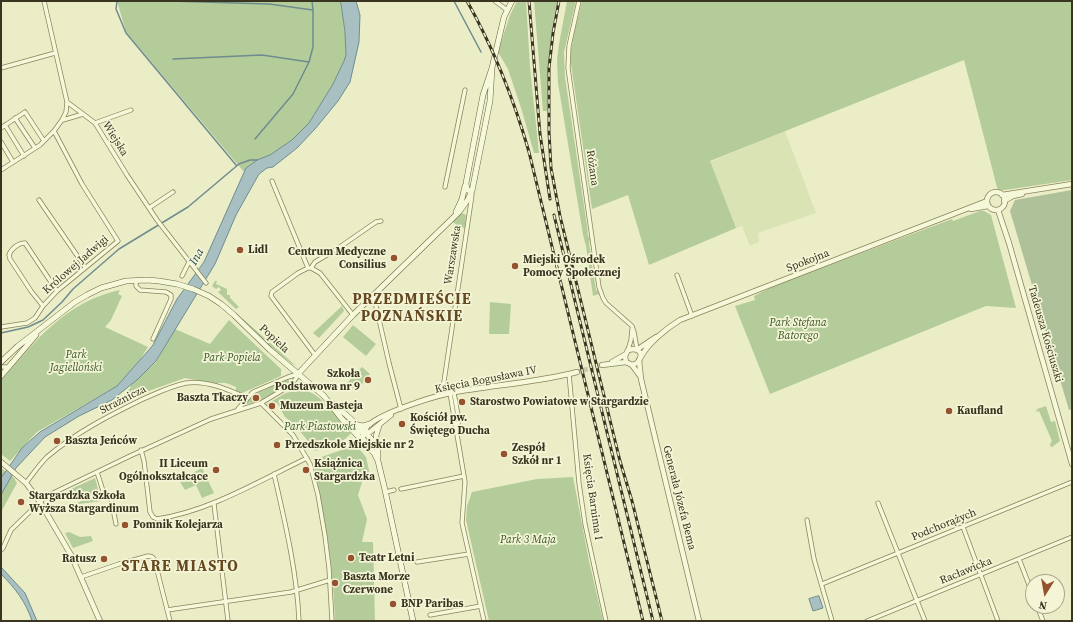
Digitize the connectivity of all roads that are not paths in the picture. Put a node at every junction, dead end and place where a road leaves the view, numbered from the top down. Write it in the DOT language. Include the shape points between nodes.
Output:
graph roads {
  1 [pos="44,1"];
  2 [pos="495,1"];
  3 [pos="512,1"];
  4 [pos="579,1"];
  5 [pos="507,10"];
  6 [pos="55,53"];
  7 [pos="1,68"];
  8 [pos="492,68"];
  9 [pos="465,90"];
  10 [pos="483,95"];
  11 [pos="490,101"];
  12 [pos="66,102"];
  13 [pos="131,110"];
  14 [pos="83,114"];
  15 [pos="15,118"];
  16 [pos="62,120"];
  17 [pos="95,123"];
  18 [pos="5,125"];
  19 [pos="1,128"];
  20 [pos="54,131"];
  21 [pos="44,141"];
  22 [pos="1,142"];
  23 [pos="35,148"];
  24 [pos="24,156"];
  25 [pos="13,162"];
  26 [pos="2,168"];
  27 [pos="272,181"];
  28 [pos="466,183"];
  29 [pos="1072,184"];
  30 [pos="445,187"];
  31 [pos="472,190"];
  32 [pos="1035,190"];
  33 [pos="173,192"];
  34 [pos="1002,195"];
  35 [pos="39,200"];
  36 [pos="1004,201"];
  37 [pos="987,203"];
  38 [pos="149,208"];
  39 [pos="460,209"];
  40 [pos="998,210"];
  41 [pos="469,214"];
  42 [pos="381,221"];
  43 [pos="189,262"];
  44 [pos="85,267"];
  45 [pos="309,268"];
  46 [pos="677,275"];
  47 [pos="182,276"];
  48 [pos="136,280"];
  49 [pos="206,283"];
  50 [pos="57,291"];
  51 [pos="372,296"];
  52 [pos="43,306"];
  53 [pos="353,315"];
  54 [pos="692,316"];
  55 [pos="632,326"];
  56 [pos="1,327"];
  57 [pos="40,330"];
  58 [pos="659,335"];
  59 [pos="153,339"];
  60 [pos="637,349"];
  61 [pos="627,352"];
  62 [pos="315,355"];
  63 [pos="640,359"];
  64 [pos="1,362"];
  65 [pos="626,362"];
  66 [pos="609,363"];
  67 [pos="602,365"];
  68 [pos="632,365"];
  69 [pos="1,367"];
  70 [pos="8,367"];
  71 [pos="577,372"];
  72 [pos="298,374"];
  73 [pos="569,374"];
  74 [pos="1,376"];
  75 [pos="641,378"];
  76 [pos="452,393"];
  77 [pos="443,395"];
  78 [pos="247,398"];
  79 [pos="330,402"];
  80 [pos="261,403"];
  81 [pos="238,409"];
  82 [pos="400,410"];
  83 [pos="357,424"];
  84 [pos="370,424"];
  85 [pos="380,425"];
  86 [pos="350,428"];
  87 [pos="363,432"];
  88 [pos="365,442"];
  89 [pos="377,448"];
  90 [pos="141,450"];
  91 [pos="307,458"];
  92 [pos="378,461"];
  93 [pos="1,462"];
  94 [pos="1072,464"];
  95 [pos="98,472"];
  96 [pos="274,474"];
  97 [pos="464,476"];
  98 [pos="1072,482"];
  99 [pos="26,483"];
  100 [pos="401,489"];
  101 [pos="394,490"];
  102 [pos="386,492"];
  103 [pos="40,502"];
  104 [pos="878,503"];
  105 [pos="214,504"];
  106 [pos="807,520"];
  107 [pos="116,524"];
  108 [pos="963,527"];
  109 [pos="1072,537"];
  110 [pos="1,550"];
  111 [pos="469,554"];
  112 [pos="898,554"];
  113 [pos="1019,559"];
  114 [pos="418,562"];
  115 [pos="1025,574"];
  116 [pos="981,575"];
  117 [pos="81,577"];
  118 [pos="330,580"];
  119 [pos="822,584"];
  120 [pos="297,590"];
  121 [pos="917,600"];
  122 [pos="226,602"];
  123 [pos="481,606"];
  124 [pos="167,610"];
  125 [pos="430,615"];
  126 [pos="876,619"];
  127 [pos="100,621"];
  128 [pos="170,621"];
  129 [pos="228,621"];
  130 [pos="300,621"];
  131 [pos="332,621"];
  132 [pos="413,621"];
  133 [pos="484,621"];
  134 [pos="606,621"];
  135 [pos="699,621"];
  136 [pos="832,621"];
  137 [pos="867,621"];
  138 [pos="925,621"];
  139 [pos="998,621"];
  1 -- 6 [label="street"];
  2 -- 5 [label="street"];
  3 -- 5 [label="main road, Warszawska"];
  4 -- 55 [label="street, Różana" via="569,46 568,68 599,287 606,303"];
  5 -- 8 [label="main road, Warszawska"];
  6 -- 7 [label="street"];
  6 -- 12 [label="street"];
  8 -- 10 [label="main road, Warszawska"];
  8 -- 11 [label="main road, Warszawska"];
  9 -- 30 [label="street"];
  10 -- 11 [label="main road"];
  10 -- 28 [label="main road, Warszawska"];
  11 -- 31 [label="main road, Warszawska"];
  12 -- 14 [label="street, Wiejska"];
  12 -- 16 [label="street" via="66,112"];
  13 -- 17 [label="street"];
  14 -- 16 [label="street"];
  14 -- 17 [label="street, Wiejska"];
  15 -- 18 [label="street"];
  15 -- 21 [label="street" via="25,112"];
  15 -- 23 [label="street"];
  16 -- 20 [label="street"];
  17 -- 38 [label="street, Wiejska"];
  18 -- 19 [label="street"];
  18 -- 24 [label="street"];
  20 -- 21 [label="street"];
  20 -- 44 [label="street, Królowej Jadwigi" via="82,184 118,241"];
  21 -- 23 [label="street"];
  22 -- 25 [label="street"];
  23 -- 24 [label="street"];
  24 -- 25 [label="street"];
  25 -- 26 [label="street"];
  27 -- 45 [label="street"];
  28 -- 31 [label="main road" via="466,190"];
  28 -- 39 [label="main road, Warszawska"];
  29 -- 32 [label="street"];
  31 -- 39 [label="main road"];
  31 -- 41 [label="street, Warszawska"];
  32 -- 34 [label="street"];
  32 -- 36 [label="street"];
  33 -- 38 [label="street"];
  34 -- 36 [label="street"];
  34 -- 37 [label="street" via="993,193 988,197"];
  35 -- 44 [label="street"];
  36 -- 40 [label="street"];
  37 -- 40 [label="street" via="993,210"];
  37 -- 54 [label="street, Spokojna"];
  38 -- 43 [label="street, Wiejska"];
  39 -- 41 [label="street"];
  39 -- 51 [label="main road"];
  40 -- 94 [label="street, Tadeusza Kościuszki"];
  41 -- 77 [label="street, Warszawska"];
  42 -- 45 [label="street"];
  43 -- 47 [label="street"];
  43 -- 49 [label="street"];
  44 -- 50 [label="street, Królowej Jadwigi"];
  45 -- 53 [label="street" via="320,273"];
  45 -- 62 [label="street" via="298,272 271,296"];
  46 -- 54 [label="street"];
  48 -- 57 [label="main road, Popiela" via="117,283 87,295"];
  48 -- 59 [label="street" via="136,286 140,290 166,292 171,295"];
  48 -- 72 [label="main road, Popiela" via="159,280 202,293 226,308"];
  50 -- 52 [label="street, Królowej Jadwigi"];
  50 -- 52 [label="street" via="24,243 10,252 10,259 30,291"];
  51 -- 53 [label="main road"];
  51 -- 82 [label="street"];
  52 -- 56 [label="street, Królowej Jadwigi" via="35,318 27,323"];
  53 -- 62 [label="main road"];
  54 -- 58 [label="street, Spokojna" via="680,320"];
  55 -- 60 [label="street"];
  55 -- 61 [label="street"];
  57 -- 64 [label="main road"];
  57 -- 70 [label="main road"];
  58 -- 60 [label="street, Spokojna"];
  58 -- 63 [label="street, Spokojna"];
  60 -- 61 [label="street"];
  60 -- 63 [label="street" via="641,354"];
  61 -- 65 [label="street"];
  61 -- 66 [label="street"];
  62 -- 72 [label="main road"];
  63 -- 68 [label="street"];
  63 -- 75 [label="street, Generała Józefa Bema"];
  65 -- 66 [label="street"];
  65 -- 68 [label="street"];
  66 -- 67 [label="street"];
  68 -- 75 [label="street, Generała Józefa Bema"];
  69 -- 70 [label="street"];
  70 -- 74 [label="main road"];
  71 -- 73 [label="street, Księcia Bogusława IV"];
  72 -- 78 [label="street" via="259,389"];
  72 -- 79 [label="main road, Popiela"];
  72 -- 80 [label="street" via="291,385"];
  73 -- 76 [label="street, Księcia Bogusława IV"];
  73 -- 134 [label="street, Księcia Barnima I" via="577,470 584,517"];
  75 -- 135 [label="street, Generała Józefa Bema"];
  76 -- 77 [label="street, Księcia Bogusława IV"];
  76 -- 97 [label="street"];
  77 -- 82 [label="street, Księcia Bogusława IV"];
  78 -- 81 [label="street"];
  78 -- 99 [label="street, Strażnicza" via="224,387 212,385 186,383 171,387 128,407 65,442 45,459"];
  79 -- 83 [label="main road, Popiela"];
  79 -- 86 [label="main road, Popiela"];
  80 -- 81 [label="street"];
  80 -- 91 [label="street" via="293,435"];
  81 -- 90 [label="street"];
  82 -- 84 [label="street, Księcia Bogusława IV" via="382,416"];
  82 -- 85 [label="street, Księcia Bogusława IV"];
  83 -- 84 [label="main road"];
  83 -- 87 [label="main road, Popiela"];
  84 -- 87 [label="street, Księcia Bogusława IV"];
  85 -- 87 [label="street, Księcia Bogusława IV" via="370,432"];
  85 -- 89 [label="street" via="376,434"];
  86 -- 87 [label="street"];
  86 -- 88 [label="main road, Popiela"];
  87 -- 88 [label="street"];
  87 -- 89 [label="main road, Popiela"];
  88 -- 92 [label="main road"];
  89 -- 92 [label="main road"];
  90 -- 95 [label="street"];
  90 -- 105 [label="street" via="150,512 153,517 157,519"];
  91 -- 96 [label="street"];
  91 -- 118 [label="street" via="321,512"];
  92 -- 102 [label="main road"];
  93 -- 99 [label="street"];
  95 -- 103 [label="street" via="49,495"];
  95 -- 107 [label="street" via="104,494 111,499"];
  96 -- 105 [label="street"];
  96 -- 120 [label="street"];
  97 -- 100 [label="street"];
  97 -- 111 [label="street" via="466,491 462,518"];
  98 -- 108 [label="street, Podchorążych"];
  99 -- 103 [label="street"];
  101 -- 102 [label="street"];
  102 -- 132 [label="main road"];
  103 -- 110 [label="street" via="11,530"];
  103 -- 117 [label="street"];
  104 -- 112 [label="street"];
  105 -- 122 [label="street"];
  106 -- 119 [label="street" via="814,559"];
  108 -- 112 [label="street, Podchorążych"];
  108 -- 116 [label="street"];
  109 -- 113 [label="street, Racławicka"];
  111 -- 114 [label="street"];
  111 -- 123 [label="street"];
  112 -- 119 [label="street, Podchorążych"];
  112 -- 121 [label="street"];
  113 -- 115 [label="street"];
  113 -- 116 [label="street, Racławicka"];
  116 -- 121 [label="street, Racławicka"];
  116 -- 139 [label="street"];
  117 -- 124 [label="street" via="148,556 154,558"];
  117 -- 127 [label="street"];
  118 -- 120 [label="street"];
  118 -- 131 [label="street"];
  119 -- 136 [label="street"];
  120 -- 122 [label="street"];
  120 -- 130 [label="street"];
  121 -- 126 [label="street, Racławicka"];
  121 -- 138 [label="street"];
  122 -- 124 [label="street"];
  122 -- 129 [label="street"];
  123 -- 125 [label="street"];
  123 -- 133 [label="street"];
  124 -- 128 [label="street"];
  126 -- 137 [label="street, Racławicka"];
}
